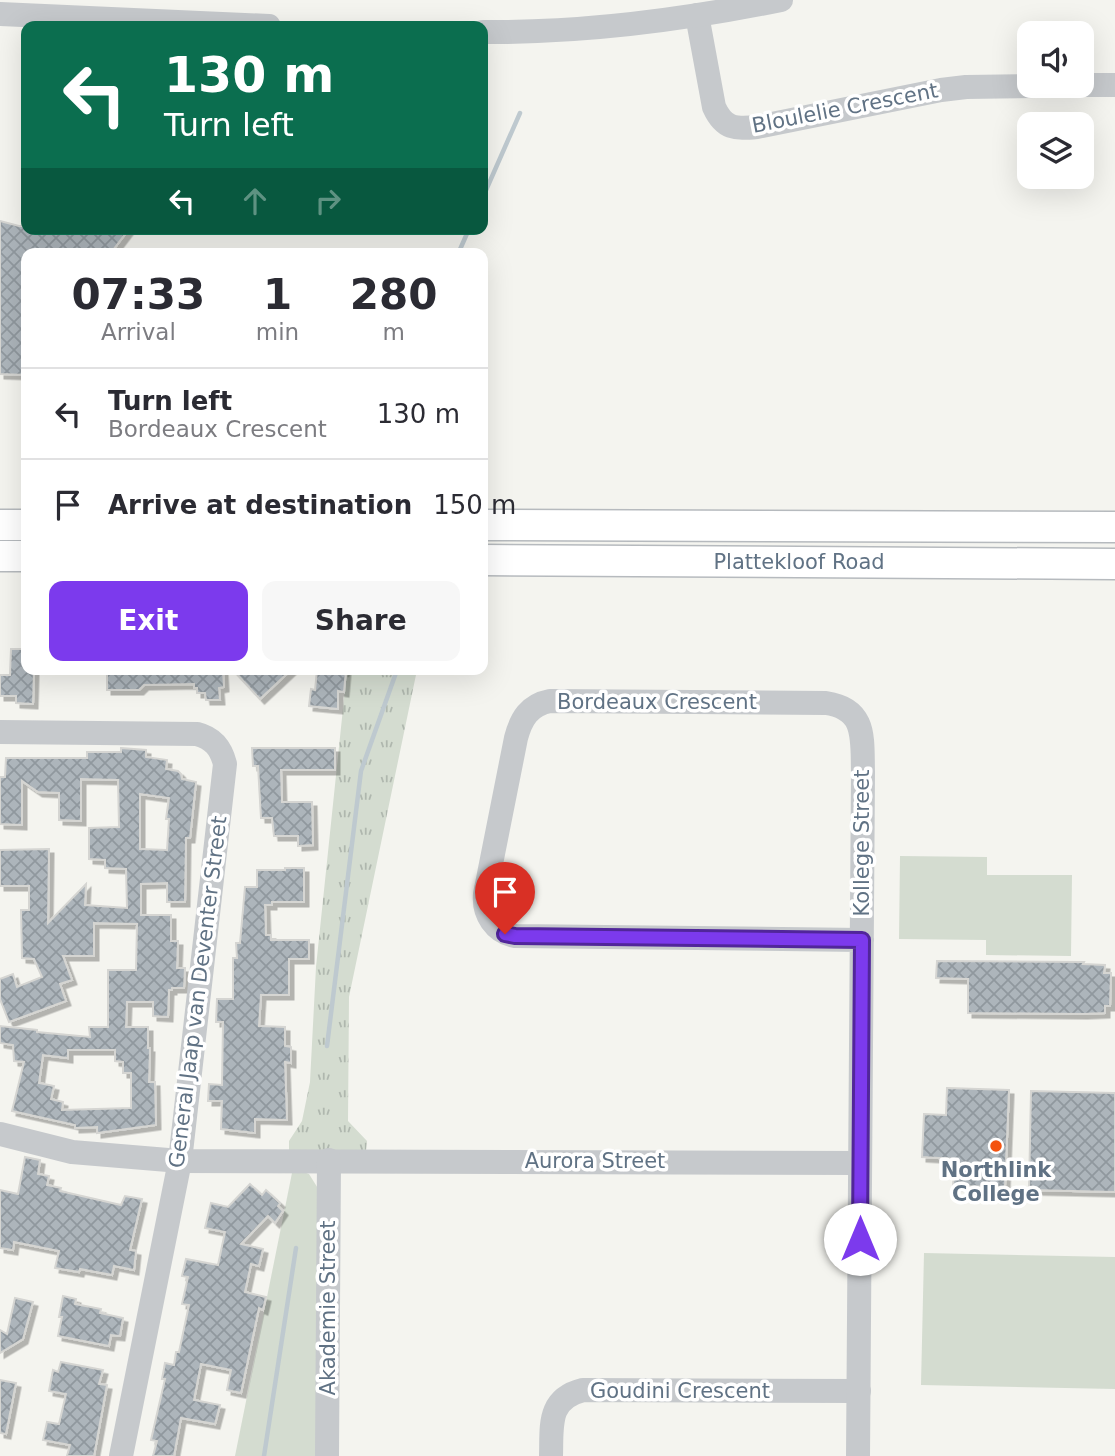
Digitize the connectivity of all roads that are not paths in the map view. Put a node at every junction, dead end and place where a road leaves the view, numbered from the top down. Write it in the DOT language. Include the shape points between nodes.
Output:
graph roads {
  1 [pos="781,0"];
  2 [pos="0,14"];
  3 [pos="697,15"];
  4 [pos="157,21"];
  5 [pos="488,32"];
  6 [pos="1094,85"];
  7 [pos="1115,85"];
  8 [pos="1017,86"];
  9 [pos="0,525"];
  10 [pos="21,525"];
  11 [pos="488,525"];
  12 [pos="1115,527"];
  13 [pos="0,556"];
  14 [pos="21,556"];
  15 [pos="488,560"];
  16 [pos="1115,564"];
  17 [pos="0,732"];
  18 [pos="862,734"];
  19 [pos="862,940"];
  20 [pos="0,1133"];
  21 [pos="329,1160"];
  22 [pos="180,1161"];
  23 [pos="860,1163"];
  24 [pos="859,1391"];
  25 [pos="121,1456"];
  26 [pos="327,1456"];
  27 [pos="551,1456"];
  28 [pos="858,1456"];
  1 -- 3 [label="street"];
  2 -- 4 [label="street"];
  3 -- 5 [label="street" via="573,30"];
  3 -- 8 [label="street, Bloulelie Crescent" via="714,107 719,118 738,128 942,90"];
  6 -- 7 [label="street"];
  9 -- 10 [label="main road"];
  11 -- 12 [label="main road, Plattekloof Road"];
  13 -- 14 [label="main road"];
  15 -- 16 [label="main road, Plattekloof Road"];
  17 -- 22 [label="street, General Jaap van Deventer Street" via="197,734 220,749 225,764"];
  18 -- 19 [label="street, Kollege Street"];
  18 -- 19 [label="street, Bordeaux Crescent" via="859,724 837,704 541,703 525,714 516,738 484,904 497,927 515,936"];
  19 -- 23 [label="street, Kollege Street"];
  20 -- 22 [label="street, Aurora Street" via="72,1152"];
  21 -- 22 [label="street, Aurora Street"];
  21 -- 23 [label="street, Aurora Street"];
  21 -- 26 [label="street, Akademie Street"];
  22 -- 25 [label="street, General Jaap van Deventer Street"];
  23 -- 24 [label="street, Kollege Street"];
  24 -- 27 [label="street, Goudini Crescent" via="583,1390 572,1393 555,1410"];
  24 -- 28 [label="street, Kollege Street"];
}
